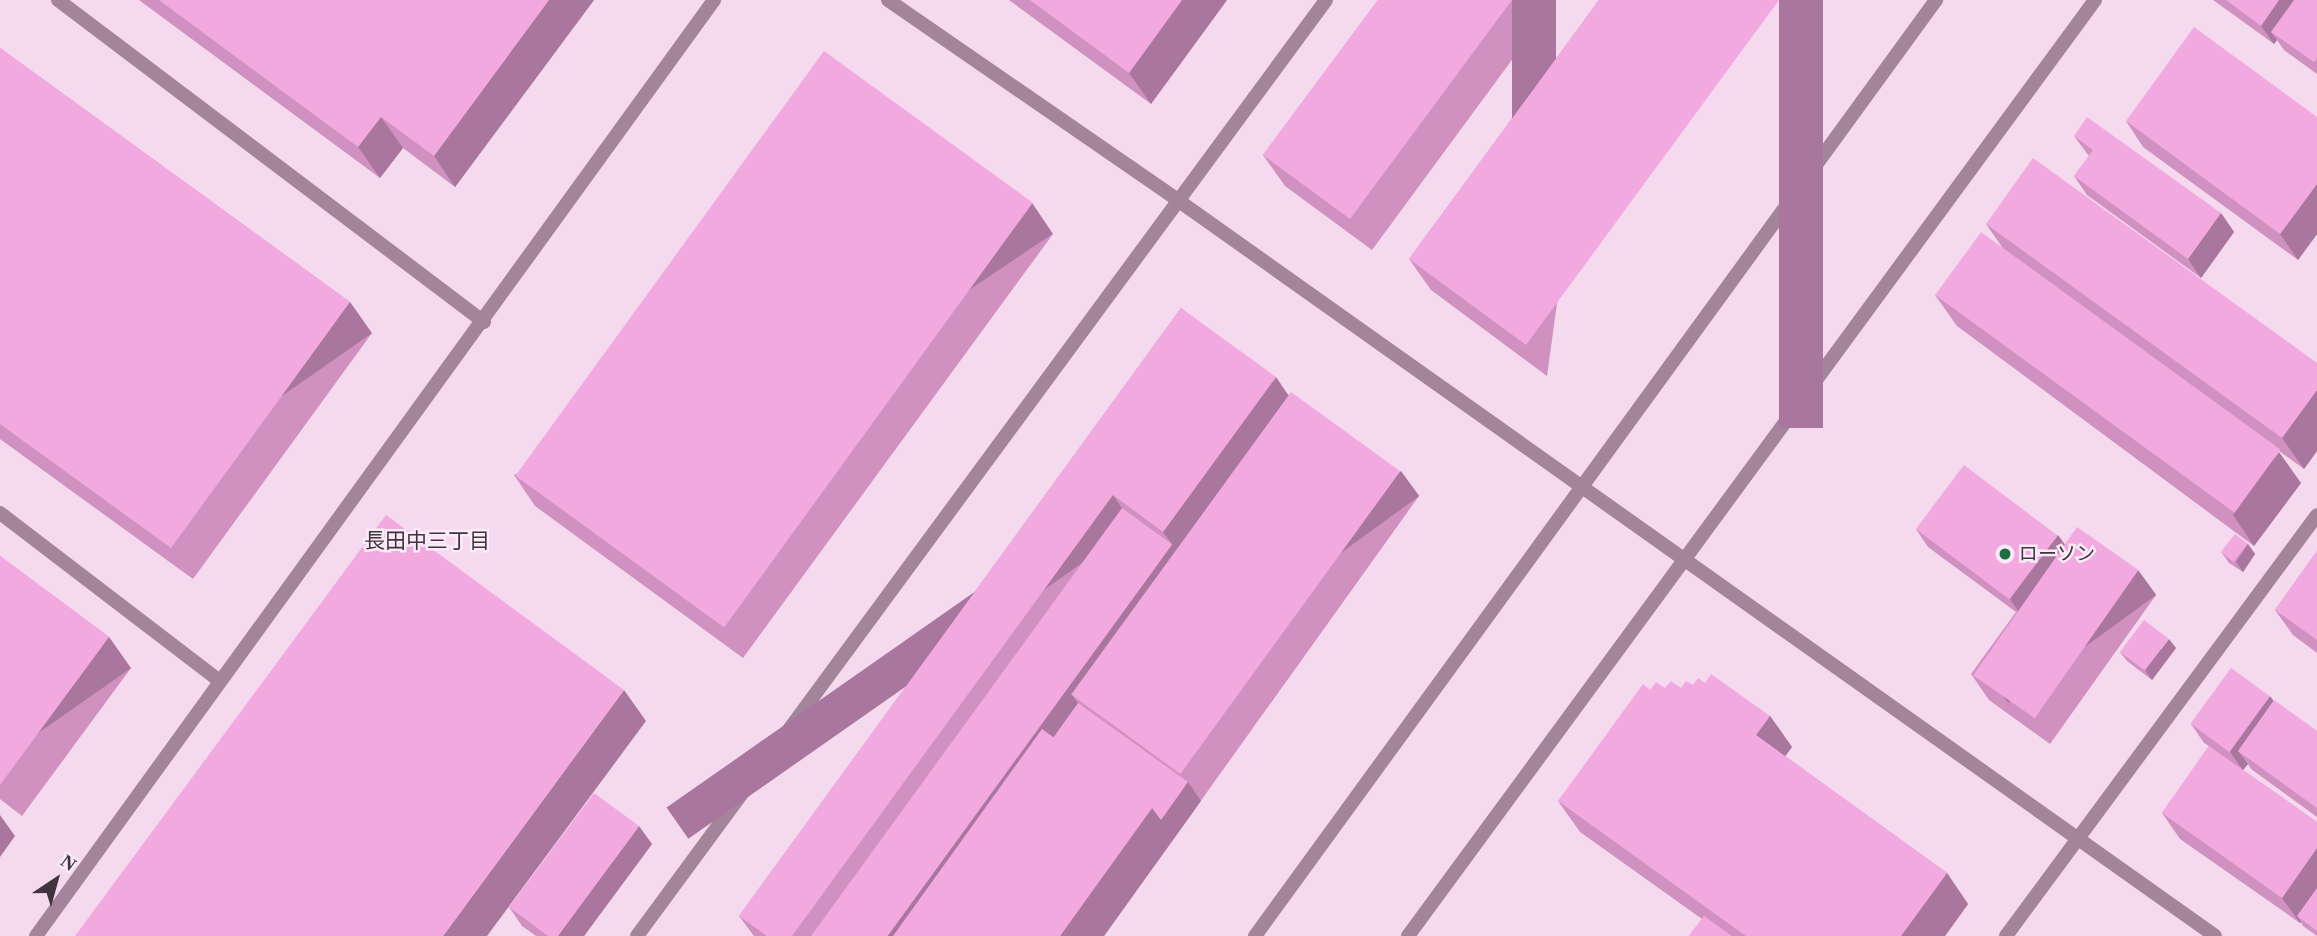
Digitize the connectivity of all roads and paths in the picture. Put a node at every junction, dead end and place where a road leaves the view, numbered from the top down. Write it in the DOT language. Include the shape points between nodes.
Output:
graph roads {
  1 [pos="58,0"];
  2 [pos="714,0"];
  3 [pos="888,0"];
  4 [pos="1326,0"];
  5 [pos="1936,0"];
  6 [pos="2095,0"];
  7 [pos="1179,201"];
  8 [pos="484,322"];
  9 [pos="1581,487"];
  10 [pos="0,513"];
  11 [pos="2317,515"];
  12 [pos="1683,561"];
  13 [pos="220,681"];
  14 [pos="2076,839"];
  15 [pos="36,936"];
  16 [pos="637,936"];
  17 [pos="1255,936"];
  18 [pos="1408,936"];
  19 [pos="2006,936"];
  20 [pos="2215,936"];
  1 -- 8 [label="street"];
  2 -- 8 [label="street"];
  3 -- 7 [label="street"];
  4 -- 7 [label="street"];
  5 -- 9 [label="street"];
  6 -- 12 [label="street"];
  7 -- 9 [label="street"];
  7 -- 16 [label="street"];
  8 -- 13 [label="street"];
  9 -- 12 [label="street"];
  9 -- 17 [label="street"];
  10 -- 13 [label="street"];
  11 -- 14 [label="street"];
  12 -- 14 [label="street"];
  12 -- 18 [label="street"];
  13 -- 15 [label="street"];
  14 -- 19 [label="street"];
  14 -- 20 [label="street"];
}
